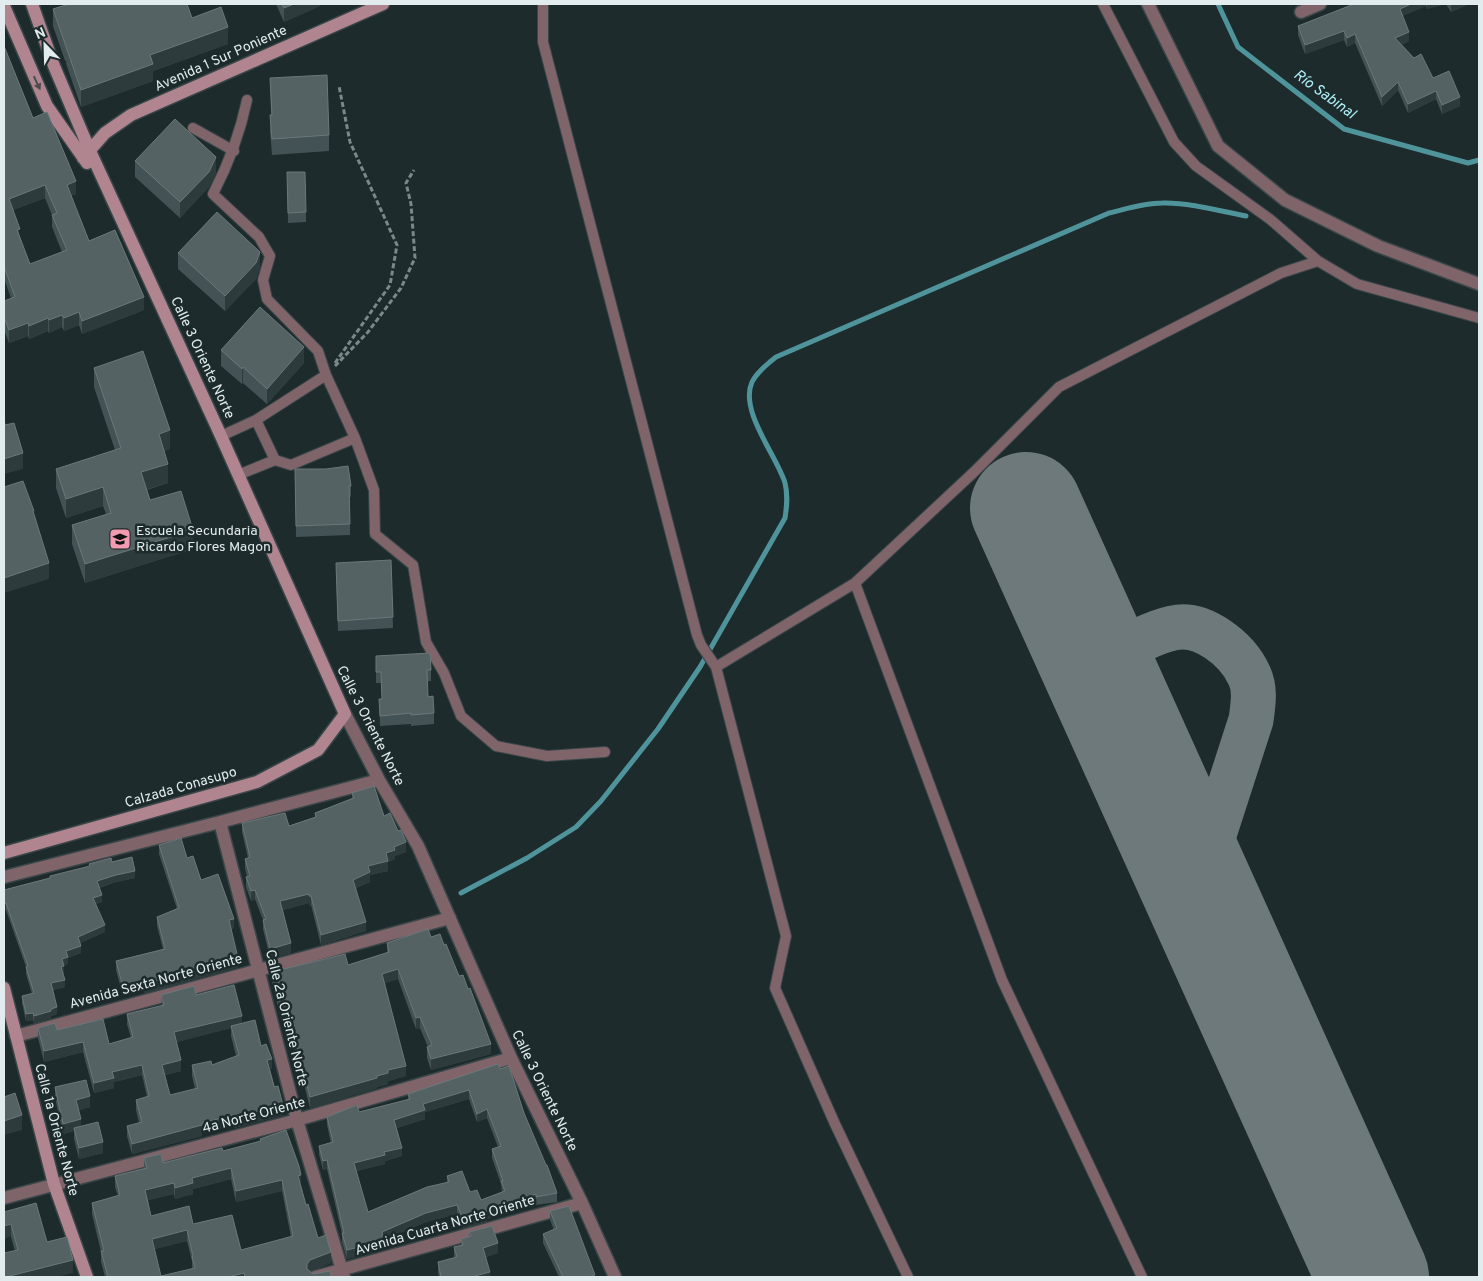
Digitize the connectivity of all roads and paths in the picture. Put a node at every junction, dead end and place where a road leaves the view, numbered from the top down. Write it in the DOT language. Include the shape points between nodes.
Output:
graph roads {
  1 [pos="32,4"];
  2 [pos="382,4"];
  3 [pos="543,4"];
  4 [pos="1103,4"];
  5 [pos="1148,4"];
  6 [pos="1320,4"];
  7 [pos="8,6"];
  8 [pos="1301,12"];
  9 [pos="339,86"];
  10 [pos="248,100"];
  11 [pos="193,128"];
  12 [pos="234,151"];
  13 [pos="86,154"];
  14 [pos="414,170"];
  15 [pos="1318,261"];
  16 [pos="1479,284"];
  17 [pos="1479,318"];
  18 [pos="326,375"];
  19 [pos="256,420"];
  20 [pos="221,436"];
  21 [pos="355,438"];
  22 [pos="275,460"];
  23 [pos="238,475"];
  24 [pos="854,583"];
  25 [pos="715,665"];
  26 [pos="345,714"];
  27 [pos="604,752"];
  28 [pos="379,780"];
  29 [pos="220,822"];
  30 [pos="4,853"];
  31 [pos="4,877"];
  32 [pos="450,918"];
  33 [pos="259,970"];
  34 [pos="4,988"];
  35 [pos="16,1036"];
  36 [pos="511,1058"];
  37 [pos="297,1120"];
  38 [pos="54,1184"];
  39 [pos="4,1198"];
  40 [pos="582,1203"];
  41 [pos="344,1273"];
  42 [pos="87,1277"];
  43 [pos="315,1277"];
  44 [pos="615,1277"];
  45 [pos="908,1277"];
  46 [pos="1142,1277"];
  1 -- 13 [label="street, Calle 3 Oriente Norte"];
  2 -- 13 [label="street, Avenida 1 Sur Poniente" via="131,115 105,134"];
  3 -- 25 [label="lane" via="543,42 694,625 701,645"];
  4 -- 15 [label="lane" via="1174,142 1196,166 1271,220"];
  5 -- 16 [label="street" via="1218,146 1285,200 1378,246"];
  6 -- 8 [label="street"];
  7 -- 13 [label="street, Calle 3 Oriente Norte, one-way" via="47,106"];
  9 -- 18 [label="path" via="350,142 397,246 390,285"];
  10 -- 12 [label="lane"];
  11 -- 12 [label="lane"];
  12 -- 18 [label="lane" via="213,194 259,237 270,256 263,280 267,299 318,352"];
  13 -- 20 [label="street, Calle 3 Oriente Norte" via="105,184"];
  14 -- 18 [label="path" via="406,183 415,258 401,288 368,332"];
  15 -- 17 [label="lane" via="1357,284"];
  15 -- 24 [label="lane" via="1281,274 1059,387 974,472"];
  18 -- 19 [label="lane"];
  18 -- 21 [label="lane"];
  19 -- 20 [label="lane"];
  19 -- 22 [label="lane"];
  20 -- 23 [label="street, Calle 3 Oriente Norte"];
  21 -- 22 [label="lane" via="291,465"];
  21 -- 27 [label="lane" via="374,490 375,534 413,565 426,642 444,673 461,716 496,746 547,756"];
  22 -- 23 [label="lane"];
  23 -- 26 [label="street, Calle 3 Oriente Norte"];
  24 -- 25 [label="lane"];
  24 -- 46 [label="lane" via="1002,980"];
  25 -- 45 [label="lane" via="786,936 775,988"];
  26 -- 28 [label="street, Calle 3 Oriente Norte"];
  26 -- 30 [label="street, Calzada Conasupo" via="318,750 256,782"];
  28 -- 29 [label="street"];
  28 -- 32 [label="street, Calle 3 Oriente Norte" via="418,846"];
  29 -- 31 [label="street"];
  29 -- 33 [label="street, Calle 2a Oriente Norte"];
  32 -- 33 [label="street, Avenida Sexta Norte Oriente"];
  32 -- 36 [label="street, Calle 3 Oriente Norte"];
  33 -- 35 [label="street, Avenida Sexta Norte Oriente"];
  33 -- 37 [label="street, Calle 2a Oriente Norte"];
  34 -- 35 [label="street, Calle 1a Oriente Norte"];
  35 -- 38 [label="street, Calle 1a Oriente Norte"];
  36 -- 37 [label="street, 4a Norte Oriente"];
  36 -- 40 [label="street, Calle 3 Oriente Norte"];
  37 -- 38 [label="street, 4a Norte Oriente"];
  37 -- 41 [label="street, Calle 2a Oriente Norte"];
  38 -- 39 [label="street, 4a Norte Oriente"];
  38 -- 42 [label="street, Calle 1a Oriente Norte"];
  40 -- 41 [label="street, Avenida Cuarta Norte Oriente"];
  40 -- 44 [label="street, Calle 3 Oriente Norte"];
  41 -- 43 [label="street, Avenida Cuarta Norte Oriente"];
}
